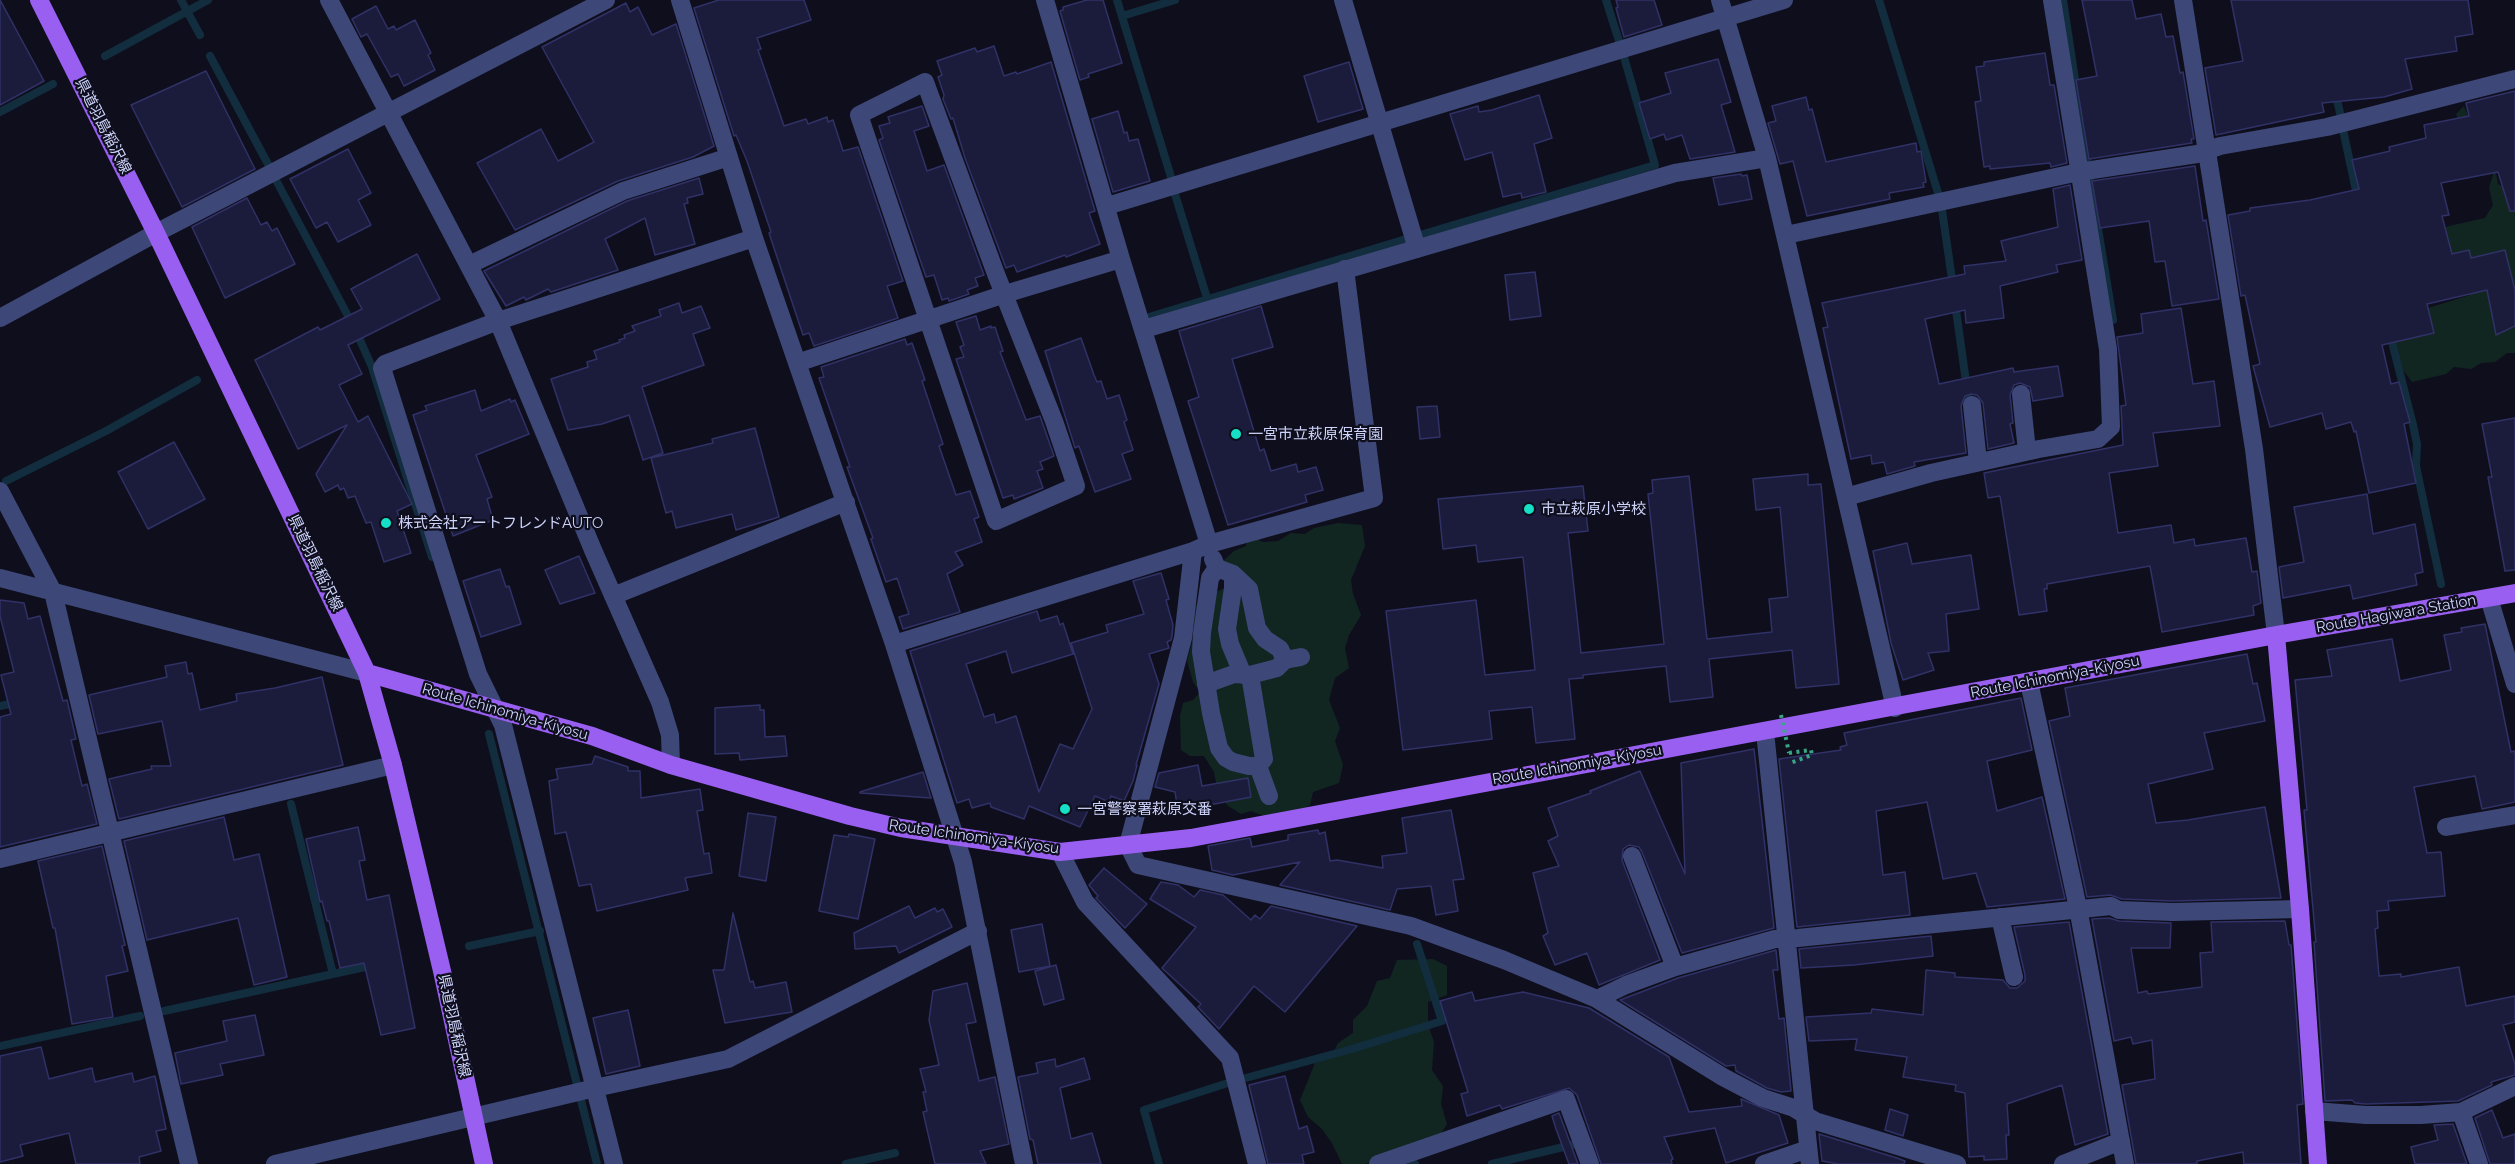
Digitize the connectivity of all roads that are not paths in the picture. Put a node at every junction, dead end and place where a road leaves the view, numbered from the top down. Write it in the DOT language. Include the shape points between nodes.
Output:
graph roads {
  1 [pos="39,0"];
  2 [pos="329,0"];
  3 [pos="606,0"];
  4 [pos="680,0"];
  5 [pos="1046,0"];
  6 [pos="1343,0"];
  7 [pos="1784,0"];
  8 [pos="2052,0"];
  9 [pos="2183,0"];
  10 [pos="1723,9"];
  11 [pos="2515,79"];
  12 [pos="389,114"];
  13 [pos="1380,123"];
  14 [pos="2207,151"];
  15 [pos="729,157"];
  16 [pos="1767,158"];
  17 [pos="2079,172"];
  18 [pos="1107,206"];
  19 [pos="156,233"];
  20 [pos="1786,234"];
  21 [pos="754,238"];
  22 [pos="1417,249"];
  23 [pos="1121,259"];
  24 [pos="469,265"];
  25 [pos="1345,269"];
  26 [pos="1005,294"];
  27 [pos="0,318"];
  28 [pos="498,321"];
  29 [pos="928,321"];
  30 [pos="1144,329"];
  31 [pos="796,363"];
  32 [pos="2021,394"];
  33 [pos="1971,405"];
  34 [pos="2027,451"];
  35 [pos="1978,462"];
  36 [pos="0,491"];
  37 [pos="1846,497"];
  38 [pos="846,502"];
  39 [pos="1213,559"];
  40 [pos="0,578"];
  41 [pos="53,592"];
  42 [pos="2515,593"];
  43 [pos="613,596"];
  44 [pos="2489,598"];
  45 [pos="2276,635"];
  46 [pos="894,644"];
  47 [pos="367,673"];
  48 [pos="1246,675"];
  49 [pos="2029,682"];
  50 [pos="1206,684"];
  51 [pos="2515,684"];
  52 [pos="1894,708"];
  53 [pos="496,709"];
  54 [pos="1765,732"];
  55 [pos="393,765"];
  56 [pos="671,765"];
  57 [pos="1258,766"];
  58 [pos="1269,796"];
  59 [pos="2515,815"];
  60 [pos="2446,827"];
  61 [pos="111,833"];
  62 [pos="955,836"];
  63 [pos="1128,845"];
  64 [pos="1060,852"];
  65 [pos="1632,856"];
  66 [pos="0,859"];
  67 [pos="2078,908"];
  68 [pos="2301,909"];
  69 [pos="2000,917"];
  70 [pos="978,931"];
  71 [pos="1788,938"];
  72 [pos="1675,967"];
  73 [pos="2014,977"];
  74 [pos="1597,999"];
  75 [pos="2515,1086"];
  76 [pos="591,1089"];
  77 [pos="2314,1111"];
  78 [pos="2461,1112"];
  79 [pos="1804,1114"];
  80 [pos="474,1117"];
  81 [pos="2121,1141"];
  82 [pos="1809,1156"];
  83 [pos="189,1164"];
  84 [pos="275,1164"];
  85 [pos="484,1164"];
  86 [pos="614,1164"];
  87 [pos="1024,1164"];
  88 [pos="1257,1164"];
  89 [pos="1378,1164"];
  90 [pos="1590,1164"];
  91 [pos="1764,1164"];
  92 [pos="1957,1164"];
  93 [pos="2063,1164"];
  94 [pos="2125,1164"];
  95 [pos="2318,1164"];
  96 [pos="2479,1164"];
  1 -- 19 [label="main road, 県道羽島稲沢線"];
  2 -- 12 [label="street"];
  3 -- 12 [label="street"];
  4 -- 15 [label="street"];
  5 -- 18 [label="street"];
  6 -- 13 [label="street"];
  7 -- 10 [label="street"];
  8 -- 17 [label="street"];
  9 -- 14 [label="street"];
  10 -- 13 [label="street"];
  10 -- 16 [label="street"];
  11 -- 14 [label="street" via="2327,127"];
  12 -- 19 [label="street"];
  12 -- 24 [label="street"];
  13 -- 18 [label="street"];
  13 -- 22 [label="street"];
  14 -- 17 [label="street"];
  14 -- 45 [label="street" via="2254,449"];
  15 -- 21 [label="street"];
  15 -- 24 [label="street" via="623,191"];
  16 -- 20 [label="street"];
  16 -- 22 [label="street" via="1675,172"];
  17 -- 20 [label="street"];
  17 -- 34 [label="street" via="2108,349 2111,427 2098,439"];
  18 -- 23 [label="street"];
  19 -- 27 [label="street"];
  19 -- 47 [label="main road, 県道羽島稲沢線"];
  20 -- 37 [label="street"];
  21 -- 28 [label="street"];
  21 -- 31 [label="street"];
  22 -- 25 [label="street"];
  23 -- 26 [label="street"];
  23 -- 30 [label="street"];
  24 -- 28 [label="street"];
  25 -- 30 [label="street"];
  25 -- 39 [label="street" via="1374,498"];
  26 -- 29 [label="street"];
  26 -- 29 [label="street" via="1076,486 996,521"];
  26 -- 29 [label="street" via="925,82 860,116"];
  28 -- 43 [label="street"];
  28 -- 53 [label="street" via="382,368 478,674"];
  29 -- 31 [label="street"];
  30 -- 39 [label="street"];
  31 -- 38 [label="street"];
  32 -- 34 [label="street"];
  33 -- 35 [label="street"];
  34 -- 35 [label="street"];
  35 -- 37 [label="street"];
  36 -- 41 [label="street"];
  37 -- 52 [label="street"];
  38 -- 43 [label="street"];
  38 -- 46 [label="street"];
  39 -- 46 [label="street"];
  39 -- 48 [label="street" via="1233,588 1227,629"];
  39 -- 48 [label="street" via="1249,589 1257,628 1265,639 1293,658 1277,668"];
  39 -- 50 [label="street" via="1202,633"];
  39 -- 63 [label="street" via="1183,638"];
  40 -- 41 [label="street"];
  41 -- 47 [label="street"];
  41 -- 61 [label="street"];
  42 -- 44 [label="main road, Route Hagiwara Station"];
  43 -- 56 [label="street" via="660,702 670,735"];
  44 -- 45 [label="main road, Route Hagiwara Station"];
  44 -- 51 [label="street"];
  45 -- 49 [label="main road, Route Ichinomiya-Kiyosu"];
  45 -- 68 [label="main road"];
  46 -- 62 [label="street"];
  47 -- 53 [label="main road, Route Ichinomiya-Kiyosu"];
  47 -- 55 [label="main road, 県道羽島稲沢線"];
  48 -- 50 [label="street" via="1234,674"];
  48 -- 57 [label="street" via="1263,744 1264,759"];
  49 -- 52 [label="main road, Route Ichinomiya-Kiyosu"];
  49 -- 67 [label="street"];
  50 -- 57 [label="street" via="1219,748 1226,758"];
  52 -- 54 [label="main road, Route Ichinomiya-Kiyosu"];
  53 -- 56 [label="main road, Route Ichinomiya-Kiyosu" via="592,736"];
  53 -- 76 [label="street"];
  54 -- 63 [label="main road, Route Ichinomiya-Kiyosu" via="1191,838"];
  54 -- 71 [label="street"];
  55 -- 61 [label="street"];
  55 -- 80 [label="main road, 県道羽島稲沢線"];
  56 -- 62 [label="main road, Route Ichinomiya-Kiyosu" via="850,816"];
  57 -- 58 [label="street"];
  59 -- 60 [label="street"];
  61 -- 66 [label="street"];
  61 -- 83 [label="street"];
  62 -- 64 [label="main road, Route Ichinomiya-Kiyosu"];
  62 -- 70 [label="street"];
  63 -- 64 [label="main road, Route Ichinomiya-Kiyosu"];
  63 -- 74 [label="street" via="1138,865 1411,926"];
  64 -- 88 [label="street" via="1085,902 1230,1058"];
  65 -- 72 [label="street"];
  67 -- 68 [label="street" via="2111,906 2119,910 2173,912"];
  67 -- 69 [label="street"];
  67 -- 81 [label="street"];
  68 -- 77 [label="main road"];
  69 -- 71 [label="street"];
  69 -- 73 [label="street"];
  70 -- 76 [label="street" via="728,1059"];
  70 -- 87 [label="street"];
  71 -- 72 [label="street"];
  71 -- 79 [label="street"];
  72 -- 74 [label="street"];
  74 -- 79 [label="street" via="1723,1077"];
  75 -- 78 [label="street"];
  76 -- 80 [label="street"];
  76 -- 86 [label="street"];
  77 -- 78 [label="street" via="2366,1115"];
  77 -- 95 [label="main road"];
  78 -- 96 [label="street"];
  79 -- 82 [label="street"];
  79 -- 92 [label="street" via="1815,1121"];
  80 -- 84 [label="street"];
  80 -- 85 [label="main road, 県道羽島稲沢線"];
  81 -- 93 [label="street"];
  81 -- 94 [label="street"];
  82 -- 91 [label="street"];
  89 -- 90 [label="street" via="1566,1099"];
}
